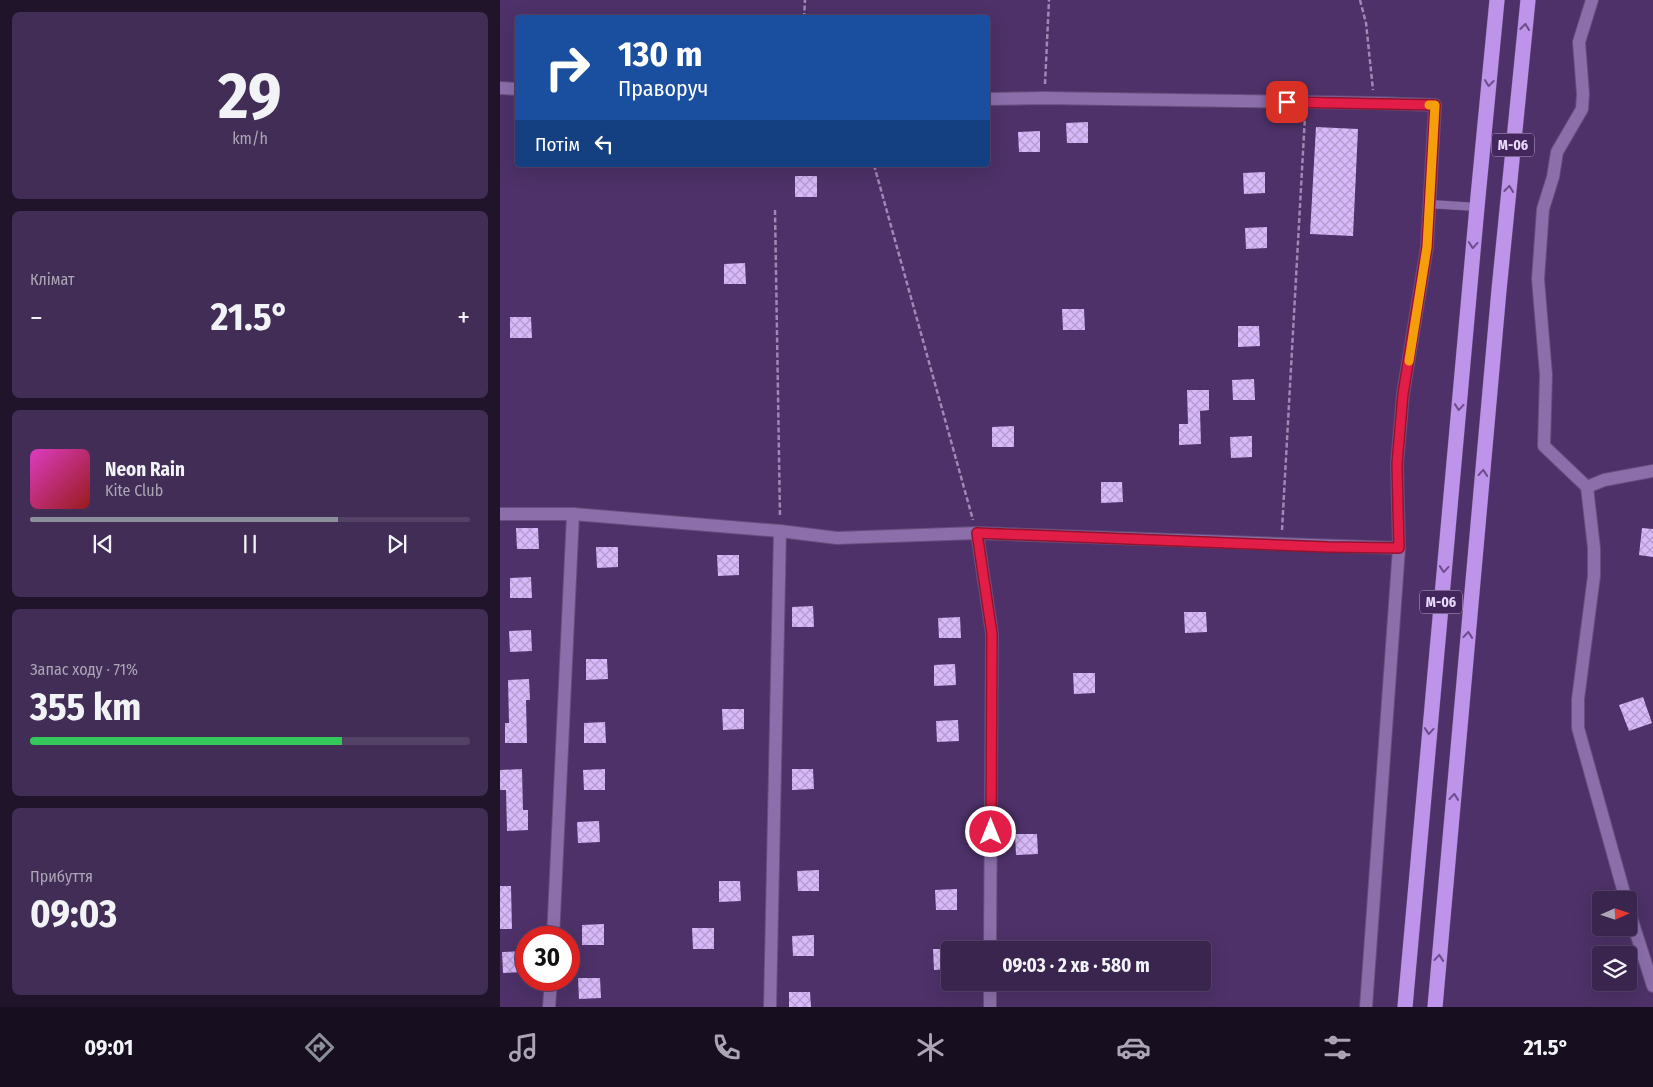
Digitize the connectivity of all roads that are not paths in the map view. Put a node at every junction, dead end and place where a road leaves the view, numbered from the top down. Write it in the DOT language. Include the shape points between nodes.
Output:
graph roads {
  1 [pos="1497,0"];
  2 [pos="1528,0"];
  3 [pos="1592,0"];
  4 [pos="500,88"];
  5 [pos="515,89"];
  6 [pos="990,99"];
  7 [pos="1429,204"];
  8 [pos="1476,207"];
  9 [pos="1653,471"];
  10 [pos="1587,487"];
  11 [pos="500,514"];
  12 [pos="573,514"];
  13 [pos="780,531"];
  14 [pos="977,533"];
  15 [pos="1399,548"];
  16 [pos="1623,891"];
  17 [pos="553,926"];
  18 [pos="1637,936"];
  19 [pos="990,941"];
  20 [pos="1653,986"];
  21 [pos="550,991"];
  22 [pos="990,991"];
  23 [pos="549,1007"];
  24 [pos="770,1007"];
  25 [pos="990,1007"];
  26 [pos="1366,1007"];
  27 [pos="1405,1007"];
  28 [pos="1435,1007"];
  1 -- 8 [label="highway, М-06, one-way"];
  28 -- 2 [label="highway, М-06, one-way"];
  3 -- 10 [label="street" via="1580,42 1582,109 1557,152 1543,209 1538,279 1546,375 1544,446"];
  4 -- 5 [label="street"];
  6 -- 7 [label="street" via="1435,105"];
  7 -- 8 [label="lane"];
  7 -- 15 [label="street" via="1427,247 1403,394 1398,455"];
  8 -- 27 [label="highway, М-06, one-way"];
  9 -- 10 [label="street" via="1604,480"];
  10 -- 16 [label="street" via="1594,576 1578,699 1578,728"];
  11 -- 12 [label="street"];
  12 -- 13 [label="street"];
  12 -- 17 [label="street"];
  13 -- 14 [label="street" via="837,538"];
  13 -- 24 [label="street"];
  14 -- 15 [label="street"];
  14 -- 19 [label="street" via="992,634"];
  15 -- 26 [label="street"];
  18 -- 20 [label="street"];
  21 -- 23 [label="street"];
  22 -- 25 [label="street"];
}
